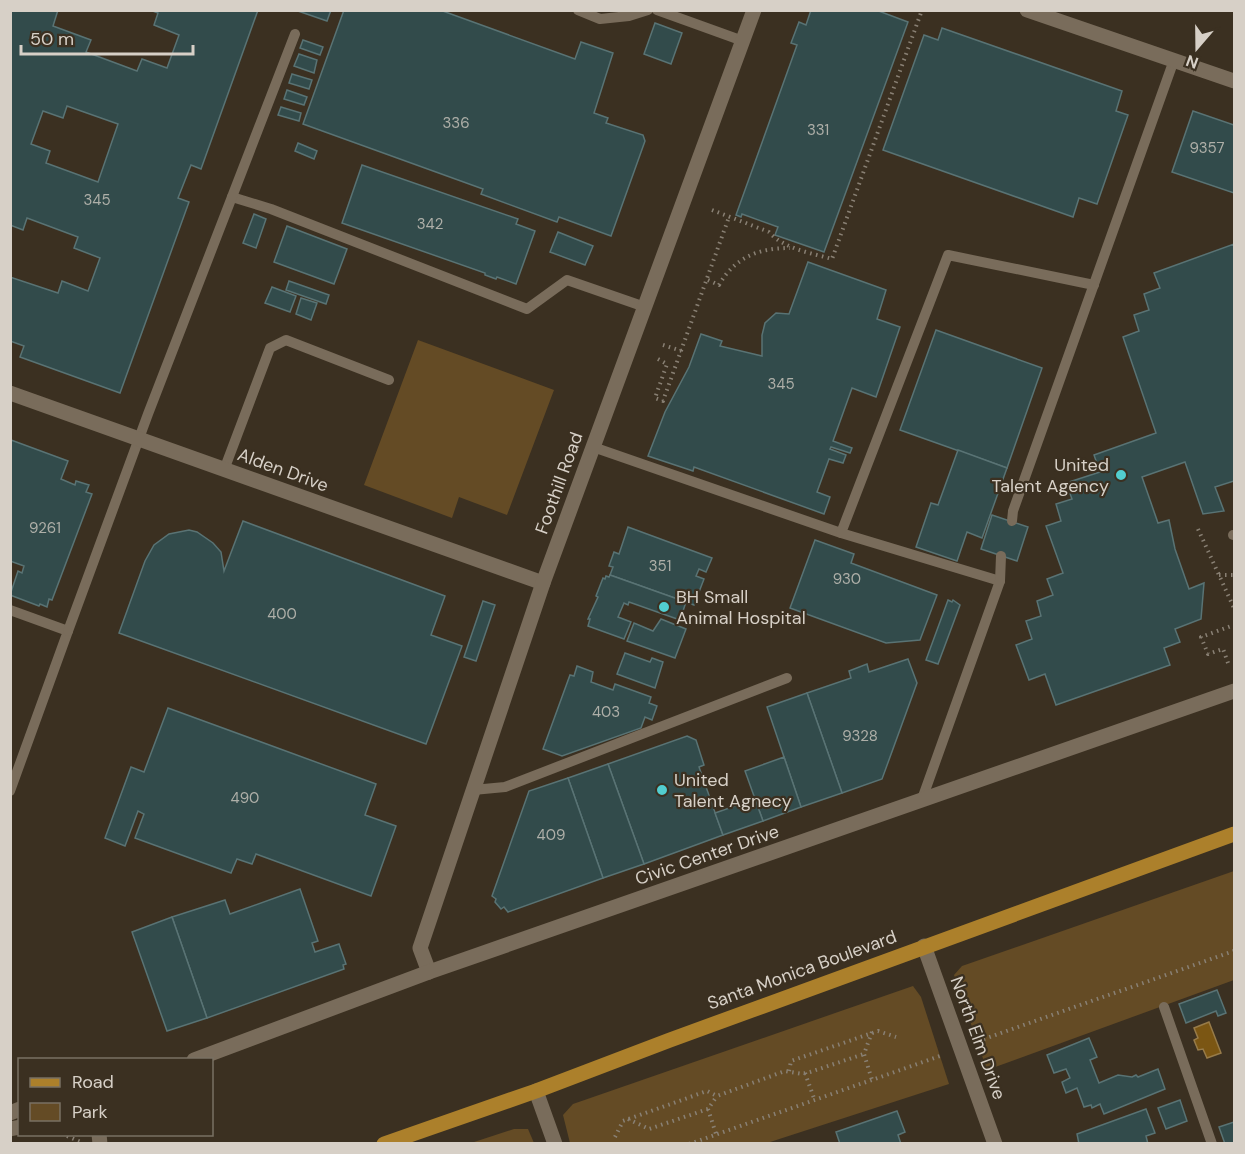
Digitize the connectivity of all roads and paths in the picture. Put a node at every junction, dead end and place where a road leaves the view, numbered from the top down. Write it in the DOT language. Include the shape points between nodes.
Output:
graph roads {
  1 [pos="578,10"];
  2 [pos="648,10"];
  3 [pos="657,10"];
  4 [pos="754,10"];
  5 [pos="922,10"];
  6 [pos="1027,10"];
  7 [pos="295,34"];
  8 [pos="743,41"];
  9 [pos="1174,60"];
  10 [pos="1234,81"];
  11 [pos="232,197"];
  12 [pos="712,210"];
  13 [pos="729,217"];
  14 [pos="794,248"];
  15 [pos="708,280"];
  16 [pos="1094,285"];
  17 [pos="645,307"];
  18 [pos="663,345"];
  19 [pos="682,351"];
  20 [pos="658,360"];
  21 [pos="388,380"];
  22 [pos="10,393"];
  23 [pos="139,440"];
  24 [pos="593,447"];
  25 [pos="224,470"];
  26 [pos="1012,521"];
  27 [pos="1198,529"];
  28 [pos="841,533"];
  29 [pos="1001,556"];
  30 [pos="1220,575"];
  31 [pos="1234,575"];
  32 [pos="1000,581"];
  33 [pos="543,583"];
  34 [pos="1234,608"];
  35 [pos="10,610"];
  36 [pos="1234,626"];
  37 [pos="68,631"];
  38 [pos="1228,663"];
  39 [pos="788,678"];
  40 [pos="1234,691"];
  41 [pos="473,790"];
  42 [pos="10,791"];
  43 [pos="921,802"];
  44 [pos="1234,834"];
  45 [pos="924,946"];
  46 [pos="1234,951"];
  47 [pos="429,972"];
  48 [pos="1164,1007"];
  49 [pos="872,1032"];
  50 [pos="896,1037"];
  51 [pos="976,1042"];
  52 [pos="864,1054"];
  53 [pos="943,1055"];
  54 [pos="197,1058"];
  55 [pos="789,1071"];
  56 [pos="806,1073"];
  57 [pos="872,1080"];
  58 [pos="536,1091"];
  59 [pos="717,1096"];
  60 [pos="814,1101"];
  61 [pos="708,1109"];
  62 [pos="628,1119"];
  63 [pos="716,1134"];
  64 [pos="67,1136"];
  65 [pos="615,1137"];
  66 [pos="84,1143"];
  67 [pos="384,1143"];
  68 [pos="555,1143"];
  69 [pos="689,1143"];
  70 [pos="995,1143"];
  71 [pos="1212,1143"];
  1 -- 2 [label="lane" via="600,19"];
  3 -- 8 [label="lane"];
  4 -- 8 [label="street, Foothill Road"];
  5 -- 14 [label="path" via="832,258"];
  6 -- 9 [label="street"];
  7 -- 11 [label="lane"];
  8 -- 17 [label="street, Foothill Road"];
  9 -- 10 [label="street"];
  9 -- 16 [label="lane"];
  11 -- 17 [label="lane" via="527,309 567,280"];
  11 -- 23 [label="lane"];
  12 -- 13 [label="path"];
  13 -- 14 [label="path" via="769,232"];
  13 -- 15 [label="path"];
  14 -- 15 [label="path" via="770,248 746,257 725,273 719,285"];
  15 -- 19 [label="path"];
  16 -- 26 [label="lane"];
  16 -- 28 [label="lane" via="948,255"];
  17 -- 24 [label="street, Foothill Road"];
  18 -- 19 [label="path"];
  19 -- 20 [label="path" via="663,401 655,398 667,364"];
  21 -- 25 [label="lane" via="286,340 270,348"];
  22 -- 23 [label="street, Alden Drive"];
  23 -- 25 [label="street, Alden Drive"];
  23 -- 37 [label="lane"];
  24 -- 28 [label="lane"];
  24 -- 33 [label="street, Foothill Road"];
  25 -- 33 [label="street, Alden Drive"];
  27 -- 30 [label="path"];
  28 -- 32 [label="lane"];
  29 -- 32 [label="lane"];
  30 -- 31 [label="path"];
  30 -- 34 [label="path"];
  32 -- 43 [label="lane"];
  33 -- 41 [label="street, Foothill Road"];
  35 -- 37 [label="lane"];
  36 -- 38 [label="path" via="1201,637 1208,654 1223,649"];
  37 -- 42 [label="lane"];
  39 -- 41 [label="lane" via="505,787"];
  40 -- 43 [label="street, Civic Center Drive"];
  41 -- 47 [label="street, Foothill Road" via="420,948"];
  43 -- 47 [label="street, Civic Center Drive"];
  44 -- 45 [label="main road, Santa Monica Boulevard"];
  45 -- 58 [label="main road, Santa Monica Boulevard"];
  45 -- 70 [label="street, North Elm Drive"];
  46 -- 51 [label="path"];
  47 -- 54 [label="street, Civic Center Drive"];
  48 -- 71 [label="lane"];
  49 -- 50 [label="path"];
  49 -- 52 [label="path"];
  49 -- 55 [label="path" via="791,1061"];
  52 -- 56 [label="path"];
  52 -- 57 [label="path"];
  53 -- 57 [label="path"];
  55 -- 56 [label="path"];
  55 -- 59 [label="path"];
  56 -- 60 [label="path"];
  57 -- 60 [label="path"];
  58 -- 67 [label="main road, Santa Monica Boulevard"];
  58 -- 68 [label="street"];
  59 -- 61 [label="path"];
  59 -- 62 [label="path" via="707,1091"];
  60 -- 63 [label="path"];
  61 -- 62 [label="path" via="649,1129"];
  61 -- 63 [label="path"];
  62 -- 65 [label="path"];
  63 -- 69 [label="path"];
  64 -- 66 [label="path"];
}
